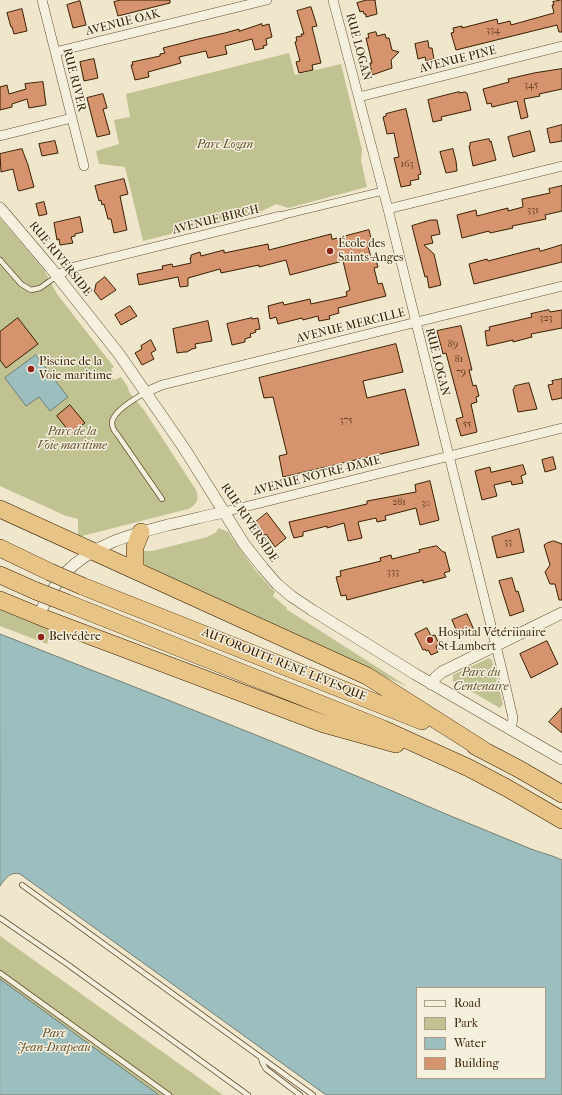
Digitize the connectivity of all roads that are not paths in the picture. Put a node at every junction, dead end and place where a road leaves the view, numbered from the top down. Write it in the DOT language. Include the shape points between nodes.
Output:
graph roads {
  1 [pos="42,0"];
  2 [pos="267,0"];
  3 [pos="333,0"];
  4 [pos="562,46"];
  5 [pos="55,52"];
  6 [pos="359,96"];
  7 [pos="72,118"];
  8 [pos="0,136"];
  9 [pos="84,166"];
  10 [pos="562,166"];
  11 [pos="383,191"];
  12 [pos="0,208"];
  13 [pos="388,209"];
  14 [pos="280,216"];
  15 [pos="0,260"];
  16 [pos="57,276"];
  17 [pos="562,286"];
  18 [pos="415,323"];
  19 [pos="146,392"];
  20 [pos="562,428"];
  21 [pos="449,456"];
  22 [pos="162,499"];
  23 [pos="0,509"];
  24 [pos="224,512"];
  25 [pos="141,532"];
  26 [pos="0,548"];
  27 [pos="94,551"];
  28 [pos="135,570"];
  29 [pos="0,575"];
  30 [pos="0,600"];
  31 [pos="562,613"];
  32 [pos="38,616"];
  33 [pos="496,647"];
  34 [pos="431,684"];
  35 [pos="511,730"];
  36 [pos="485,751"];
  37 [pos="452,759"];
  38 [pos="562,759"];
  39 [pos="562,794"];
  40 [pos="562,820"];
  41 [pos="22,885"];
  42 [pos="0,918"];
  43 [pos="0,973"];
  44 [pos="261,1058"];
  45 [pos="169,1095"];
  46 [pos="248,1095"];
  47 [pos="300,1095"];
  48 [pos="313,1095"];
  1 -- 5 [label="street, RUE RIVER"];
  2 -- 5 [label="street, AVENUE OAK"];
  3 -- 6 [label="street, RUE LOGAN"];
  4 -- 6 [label="street, AVENUE PINE"];
  5 -- 7 [label="street, RUE RIVER"];
  6 -- 11 [label="street, RUE LOGAN"];
  7 -- 8 [label="street"];
  7 -- 9 [label="street, RUE RIVER"];
  10 -- 13 [label="street"];
  11 -- 13 [label="street, RUE LOGAN"];
  11 -- 14 [label="street, AVENUE BIRCH"];
  12 -- 16 [label="street, RUE RIVERSIDE"];
  13 -- 18 [label="street, RUE LOGAN"];
  14 -- 16 [label="street, AVENUE BIRCH" via="70,268"];
  15 -- 16 [label="lane" via="21,284 31,290 40,288"];
  16 -- 19 [label="street, RUE RIVERSIDE"];
  17 -- 18 [label="street, AVENUE MERCILLE"];
  18 -- 19 [label="street, AVENUE MERCILLE" via="162,385"];
  18 -- 21 [label="street, RUE LOGAN"];
  19 -- 22 [label="lane" via="120,411 112,425"];
  19 -- 24 [label="street, RUE RIVERSIDE"];
  20 -- 21 [label="street, AVENUE NOTRE-DAME"];
  21 -- 24 [label="street, AVENUE NOTRE-DAME"];
  21 -- 33 [label="street, RUE LOGAN"];
  23 -- 27 [label="highway"];
  24 -- 25 [label="street, AVENUE NOTRE-DAME"];
  24 -- 34 [label="street, RUE RIVERSIDE" via="251,554 286,591"];
  25 -- 27 [label="street, AVENUE NOTRE-DAME" via="115,540"];
  25 -- 28 [label="highway" via="135,547"];
  26 -- 36 [label="highway, AUTOROUTE RENÉ-LÉVESQUE, bridge" via="82,586 437,727"];
  27 -- 28 [label="highway"];
  27 -- 32 [label="street, AVENUE NOTRE-DAME" via="64,575"];
  28 -- 36 [label="highway" via="367,676"];
  29 -- 37 [label="highway, AUTOROUTE RENÉ-LÉVESQUE, bridge" via="356,717"];
  30 -- 32 [label="highway"];
  31 -- 33 [label="street"];
  32 -- 37 [label="highway" via="324,724"];
  33 -- 34 [label="street" via="442,672"];
  33 -- 35 [label="street, RUE LOGAN" via="513,718"];
  34 -- 35 [label="street, RUE RIVERSIDE"];
  35 -- 38 [label="street, RUE RIVERSIDE"];
  36 -- 39 [label="highway, AUTOROUTE RENÉ-LÉVESQUE"];
  37 -- 40 [label="highway, AUTOROUTE RENÉ-LÉVESQUE"];
  41 -- 44 [label="lane"];
  42 -- 46 [label="lane"];
  43 -- 45 [label="lane"];
  44 -- 47 [label="lane" via="266,1069"];
  44 -- 48 [label="lane"];
}
